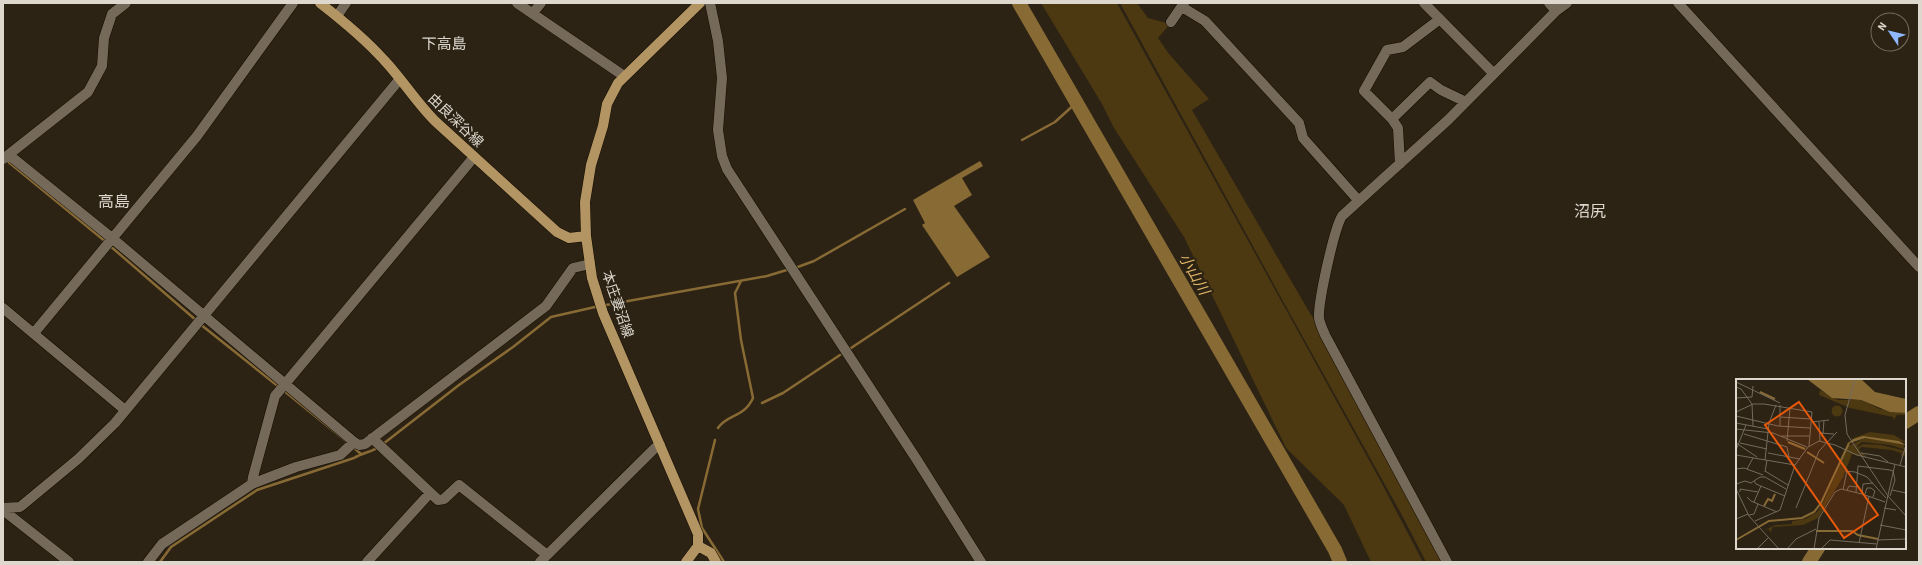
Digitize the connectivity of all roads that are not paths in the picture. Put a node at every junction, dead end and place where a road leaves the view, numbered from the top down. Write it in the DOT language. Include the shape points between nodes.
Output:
graph roads {
  1 [pos="126,3"];
  2 [pos="293,3"];
  3 [pos="320,3"];
  4 [pos="346,3"];
  5 [pos="517,3"];
  6 [pos="541,3"];
  7 [pos="700,3"];
  8 [pos="710,3"];
  9 [pos="1424,3"];
  10 [pos="1549,3"];
  11 [pos="1567,3"];
  12 [pos="1678,3"];
  13 [pos="1183,5"];
  14 [pos="1556,11"];
  15 [pos="533,13"];
  16 [pos="337,16"];
  17 [pos="1440,19"];
  18 [pos="1171,22"];
  19 [pos="1494,74"];
  20 [pos="624,76"];
  21 [pos="399,80"];
  22 [pos="1466,102"];
  23 [pos="1392,119"];
  24 [pos="6,157"];
  25 [pos="474,157"];
  26 [pos="1400,164"];
  27 [pos="1358,200"];
  28 [pos="586,236"];
  29 [pos="113,239"];
  30 [pos="590,264"];
  31 [pos="1919,267"];
  32 [pos="3,308"];
  33 [pos="202,316"];
  34 [pos="34,333"];
  35 [pos="285,385"];
  36 [pos="125,410"];
  37 [pos="372,438"];
  38 [pos="352,445"];
  39 [pos="660,445"];
  40 [pos="252,484"];
  41 [pos="430,493"];
  42 [pos="3,509"];
  43 [pos="698,546"];
  44 [pos="544,558"];
  45 [pos="67,562"];
  46 [pos="148,562"];
  47 [pos="367,562"];
  48 [pos="686,562"];
  49 [pos="716,562"];
  50 [pos="981,562"];
  51 [pos="1447,562"];
  1 -- 24 [label="street" via="112,14 104,38 102,66 88,92"];
  2 -- 29 [label="street" via="197,136"];
  3 -- 16 [label="main road, 由良深谷線"];
  4 -- 16 [label="street"];
  5 -- 15 [label="street"];
  6 -- 15 [label="street"];
  7 -- 20 [label="main road, 本庄妻沼線"];
  8 -- 50 [label="street" via="722,78 717,124 722,156 727,169"];
  9 -- 17 [label="street"];
  10 -- 14 [label="street"];
  11 -- 14 [label="street"];
  12 -- 31 [label="street"];
  13 -- 18 [label="street"];
  13 -- 27 [label="street" via="1206,21 1299,123 1303,138"];
  14 -- 19 [label="street"];
  15 -- 20 [label="street"];
  16 -- 21 [label="main road, 由良深谷線" via="384,60"];
  17 -- 19 [label="street"];
  17 -- 23 [label="street" via="1403,47 1387,50 1364,91"];
  19 -- 22 [label="street"];
  20 -- 28 [label="main road, 本庄妻沼線" via="607,104 591,166 585,202"];
  21 -- 25 [label="main road, 由良深谷線" via="422,108"];
  21 -- 33 [label="street"];
  22 -- 23 [label="street" via="1430,82"];
  22 -- 26 [label="street"];
  23 -- 26 [label="street" via="1398,128"];
  24 -- 29 [label="street"];
  25 -- 28 [label="main road, 由良深谷線" via="557,232 569,238"];
  25 -- 35 [label="street"];
  26 -- 27 [label="street"];
  27 -- 51 [label="street" via="1342,216 1336,228 1320,303 1321,324"];
  28 -- 30 [label="main road, 本庄妻沼線"];
  29 -- 33 [label="street"];
  29 -- 34 [label="street"];
  30 -- 37 [label="street" via="573,268 546,306"];
  30 -- 39 [label="main road, 本庄妻沼線" via="603,313"];
  32 -- 34 [label="street"];
  33 -- 35 [label="street"];
  33 -- 36 [label="street"];
  34 -- 36 [label="street"];
  35 -- 38 [label="street"];
  35 -- 40 [label="street" via="273,404"];
  36 -- 42 [label="street" via="78,459 20,507"];
  37 -- 38 [label="street" via="362,445"];
  37 -- 41 [label="street"];
  38 -- 40 [label="street" via="340,455 296,467"];
  39 -- 43 [label="main road, 本庄妻沼線" via="691,514 698,534"];
  39 -- 44 [label="street"];
  40 -- 46 [label="street" via="162,544"];
  41 -- 44 [label="street" via="438,500 444,499 459,485"];
  41 -- 47 [label="street"];
  42 -- 45 [label="street"];
  43 -- 48 [label="main road"];
  43 -- 49 [label="main road" via="711,553"];
}
